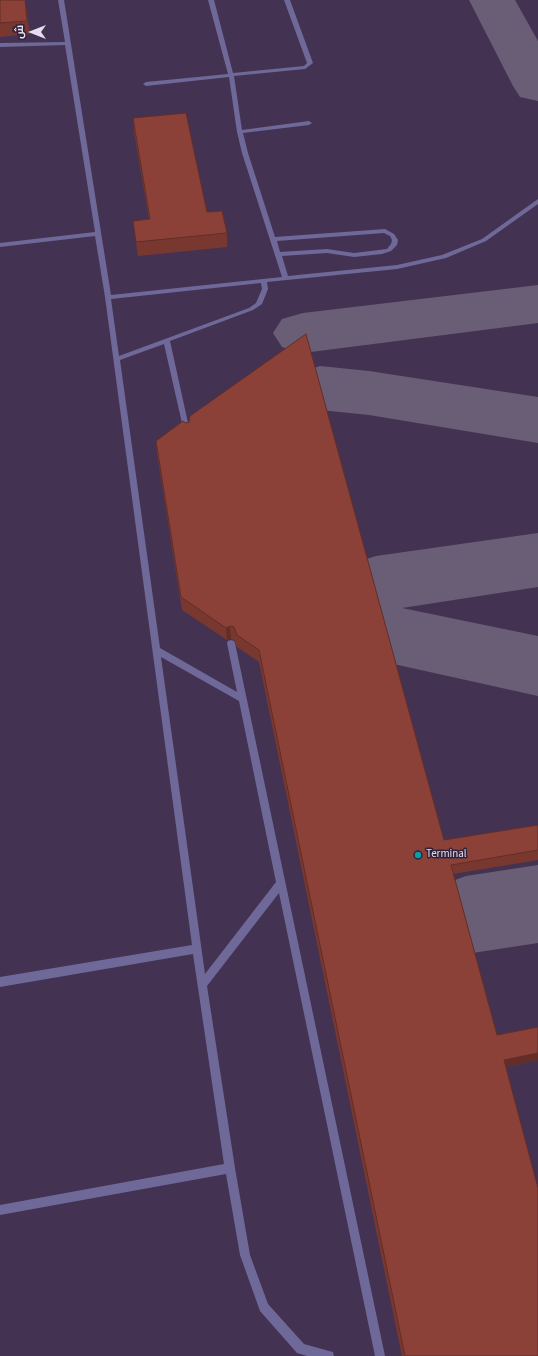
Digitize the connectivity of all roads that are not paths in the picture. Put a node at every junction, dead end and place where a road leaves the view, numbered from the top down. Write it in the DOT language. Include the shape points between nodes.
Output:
graph roads {
  1 [pos="61,0"];
  2 [pos="211,0"];
  3 [pos="287,0"];
  4 [pos="68,43"];
  5 [pos="0,45"];
  6 [pos="231,75"];
  7 [pos="146,84"];
  8 [pos="309,123"];
  9 [pos="240,132"];
  10 [pos="538,201"];
  11 [pos="98,234"];
  12 [pos="272,238"];
  13 [pos="0,245"];
  14 [pos="278,254"];
  15 [pos="286,279"];
  16 [pos="264,281"];
  17 [pos="108,297"];
  18 [pos="167,341"];
  19 [pos="117,359"];
  20 [pos="187,433"];
  21 [pos="231,643"];
  22 [pos="156,650"];
  23 [pos="242,699"];
  24 [pos="281,883"];
  25 [pos="197,949"];
  26 [pos="0,982"];
  27 [pos="203,984"];
  28 [pos="230,1168"];
  29 [pos="0,1210"];
  30 [pos="299,1352"];
  31 [pos="329,1356"];
  32 [pos="380,1356"];
  1 -- 4 [label="lane"];
  2 -- 6 [label="lane"];
  3 -- 6 [label="lane" via="310,60 308,65"];
  4 -- 5 [label="lane"];
  4 -- 11 [label="lane"];
  6 -- 7 [label="lane"];
  6 -- 9 [label="lane"];
  8 -- 9 [label="lane"];
  9 -- 12 [label="lane"];
  10 -- 15 [label="lane" via="484,240 444,257 397,267"];
  11 -- 13 [label="lane"];
  11 -- 17 [label="lane"];
  12 -- 14 [label="lane"];
  12 -- 14 [label="lane" via="385,231 395,240 389,250 382,252 354,255 327,251"];
  14 -- 15 [label="lane"];
  15 -- 16 [label="lane"];
  16 -- 17 [label="lane"];
  16 -- 18 [label="lane" via="263,296 259,304 251,309"];
  17 -- 19 [label="lane"];
  18 -- 19 [label="lane"];
  18 -- 20 [label="lane"];
  19 -- 22 [label="lane"];
  21 -- 23 [label="lane"];
  22 -- 23 [label="lane"];
  22 -- 25 [label="lane"];
  23 -- 24 [label="lane"];
  24 -- 27 [label="lane"];
  24 -- 32 [label="lane"];
  25 -- 26 [label="lane"];
  25 -- 27 [label="lane"];
  27 -- 28 [label="lane"];
  28 -- 29 [label="lane"];
  28 -- 30 [label="lane" via="245,1255 264,1308"];
  30 -- 31 [label="lane"];
}
